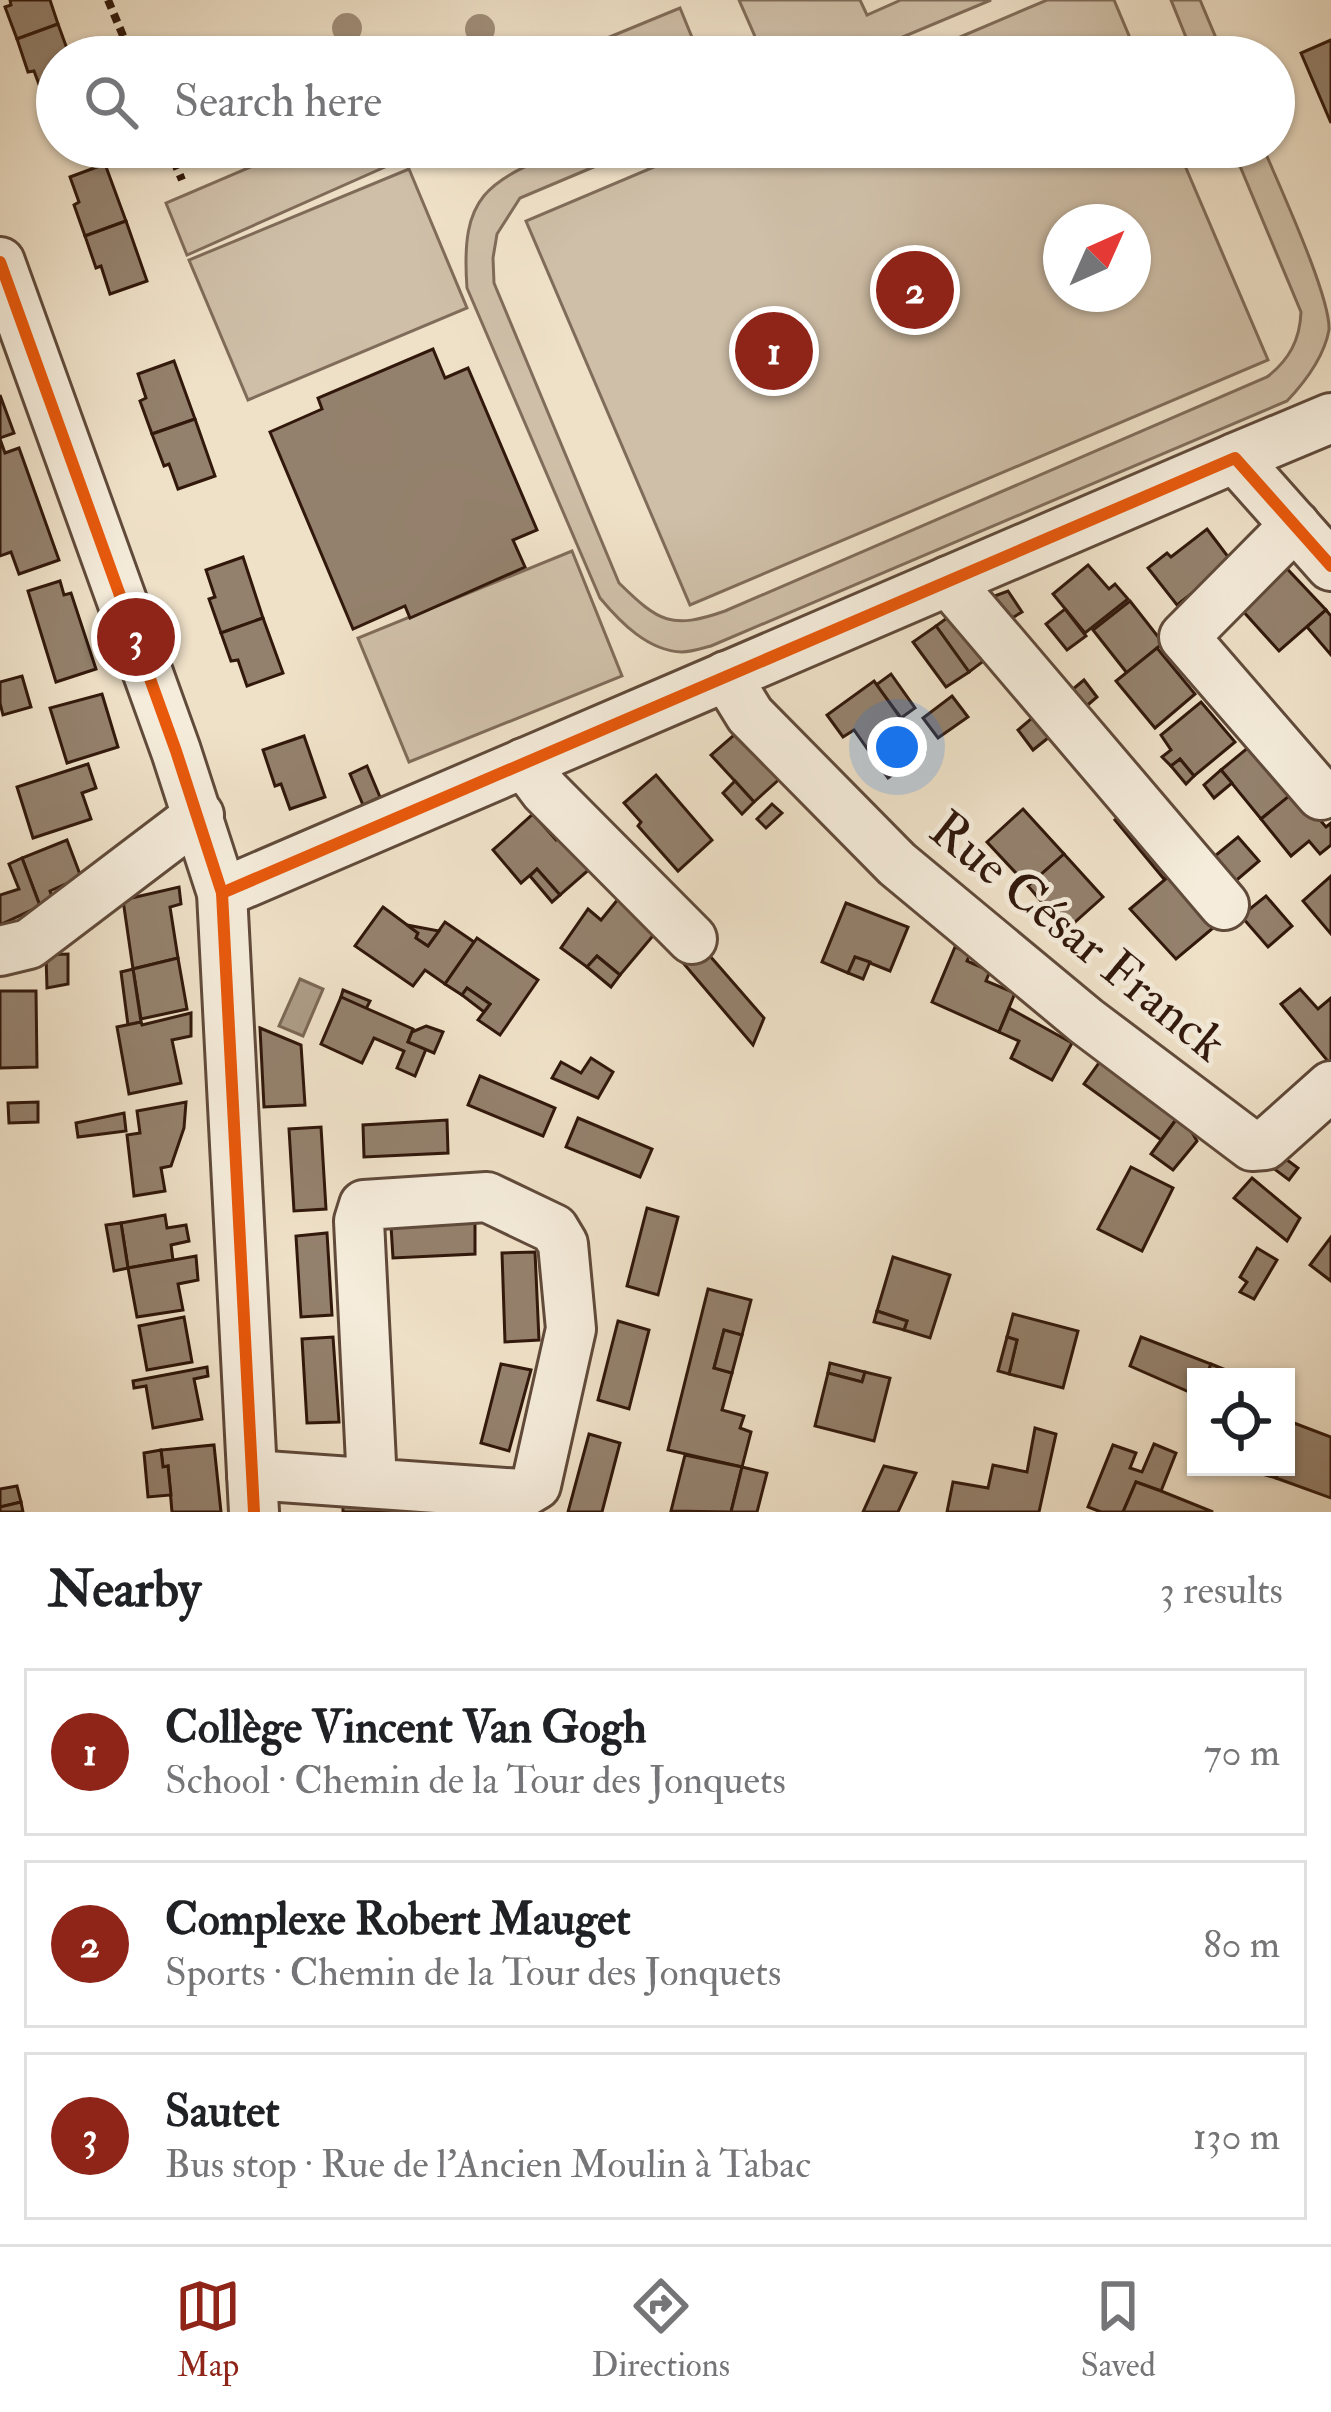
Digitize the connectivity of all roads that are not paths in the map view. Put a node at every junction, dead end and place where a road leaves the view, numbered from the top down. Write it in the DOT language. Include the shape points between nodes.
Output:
graph roads {
  1 [pos="0,262"];
  2 [pos="12,333"];
  3 [pos="1331,418"];
  4 [pos="1235,458"];
  5 [pos="1294,525"];
  6 [pos="1331,566"];
  7 [pos="948,581"];
  8 [pos="726,676"];
  9 [pos="524,763"];
  10 [pos="1321,795"];
  11 [pos="199,815"];
  12 [pos="222,893"];
  13 [pos="1224,905"];
  14 [pos="692,939"];
  15 [pos="0,951"];
  16 [pos="1331,1086"];
  17 [pos="372,1483"];
  18 [pos="253,1494"];
  1 -- 2 [label="street"];
  2 -- 11 [label="street"];
  3 -- 4 [label="street"];
  4 -- 5 [label="street"];
  4 -- 7 [label="street"];
  5 -- 6 [label="street"];
  5 -- 10 [label="street" via="1184,637"];
  7 -- 8 [label="street"];
  7 -- 13 [label="street"];
  8 -- 9 [label="street"];
  8 -- 16 [label="street, Rue César Franck" via="750,715 897,864 1252,1146 1265,1145"];
  9 -- 12 [label="street"];
  9 -- 14 [label="street"];
  11 -- 12 [label="street"];
  11 -- 15 [label="street" via="28,944"];
  12 -- 18 [label="street"];
  17 -- 17 [label="street" via="521,1494 536,1485 571,1329 563,1244 554,1229 487,1197 364,1204"];
  17 -- 18 [label="street"];
}
